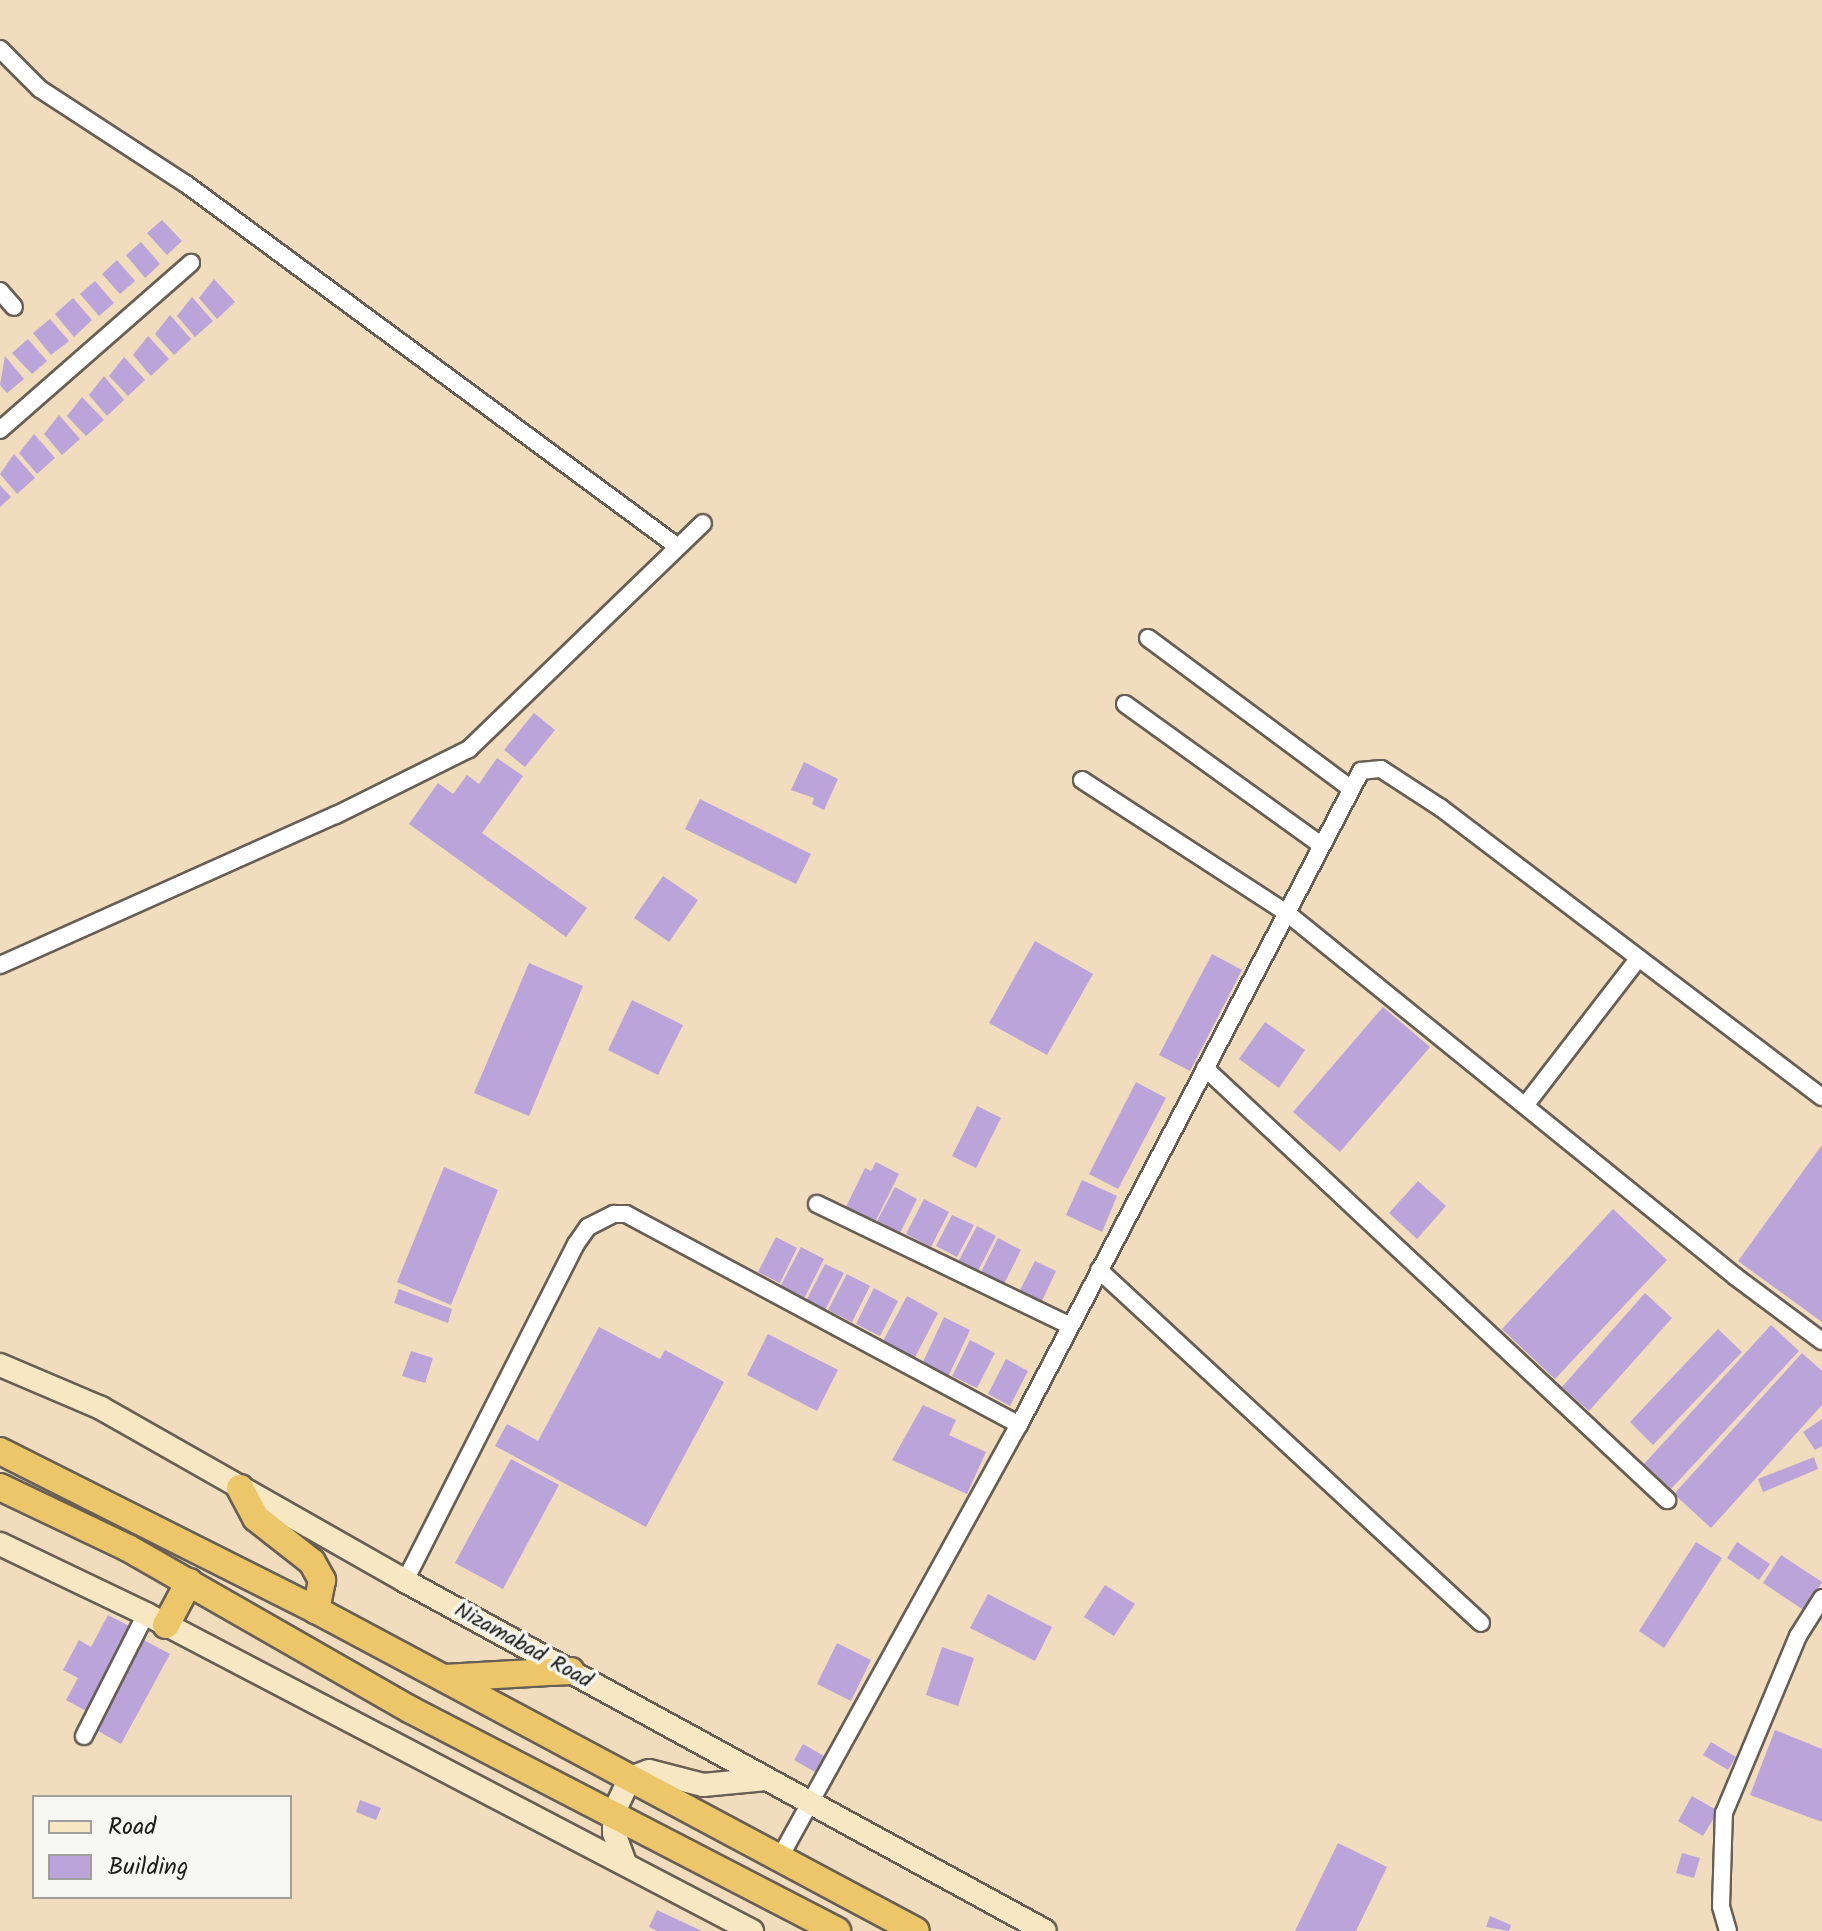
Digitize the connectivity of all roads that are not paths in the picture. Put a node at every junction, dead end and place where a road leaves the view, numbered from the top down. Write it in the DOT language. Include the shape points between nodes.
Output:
graph roads {
  1 [pos="0,49"];
  2 [pos="191,263"];
  3 [pos="0,291"];
  4 [pos="14,307"];
  5 [pos="0,430"];
  6 [pos="703,523"];
  7 [pos="678,547"];
  8 [pos="1148,638"];
  9 [pos="1125,704"];
  10 [pos="1082,780"];
  11 [pos="1350,788"];
  12 [pos="1321,845"];
  13 [pos="1287,913"];
  14 [pos="1638,959"];
  15 [pos="0,965"];
  16 [pos="1205,1068"];
  17 [pos="1822,1097"];
  18 [pos="1527,1103"];
  19 [pos="817,1204"];
  20 [pos="1099,1270"];
  21 [pos="1070,1326"];
  22 [pos="1822,1341"];
  23 [pos="0,1365"];
  24 [pos="1019,1425"];
  25 [pos="0,1451"];
  26 [pos="0,1487"];
  27 [pos="240,1488"];
  28 [pos="1667,1500"];
  29 [pos="0,1544"];
  30 [pos="405,1581"];
  31 [pos="189,1582"];
  32 [pos="1822,1598"];
  33 [pos="316,1610"];
  34 [pos="156,1619"];
  35 [pos="1481,1623"];
  36 [pos="571,1671"];
  37 [pos="444,1678"];
  38 [pos="84,1736"];
  39 [pos="587,1755"];
  40 [pos="630,1778"];
  41 [pos="767,1779"];
  42 [pos="567,1787"];
  43 [pos="814,1802"];
  44 [pos="614,1812"];
  45 [pos="779,1859"];
  46 [pos="625,1863"];
  47 [pos="752,1931"];
  48 [pos="837,1931"];
  49 [pos="916,1931"];
  50 [pos="1045,1931"];
  51 [pos="1728,1931"];
  1 -- 7 [label="street" via="40,89 186,184"];
  2 -- 5 [label="street"];
  3 -- 4 [label="street"];
  6 -- 7 [label="street"];
  7 -- 15 [label="street" via="469,749 336,815"];
  8 -- 11 [label="street"];
  9 -- 12 [label="street"];
  10 -- 13 [label="street"];
  11 -- 12 [label="street"];
  11 -- 14 [label="street" via="1361,771 1381,769 1441,808"];
  12 -- 13 [label="street"];
  13 -- 16 [label="street"];
  13 -- 18 [label="street"];
  14 -- 17 [label="street"];
  14 -- 18 [label="street"];
  16 -- 20 [label="street"];
  16 -- 28 [label="street"];
  18 -- 22 [label="street" via="1736,1277"];
  19 -- 21 [label="street"];
  20 -- 21 [label="street"];
  20 -- 35 [label="street"];
  21 -- 24 [label="street"];
  23 -- 27 [label="main road, Nizamabad Road" via="101,1408"];
  24 -- 30 [label="street" via="626,1214 614,1214 588,1227 576,1244"];
  24 -- 43 [label="street"];
  25 -- 33 [label="highway"];
  26 -- 31 [label="highway"];
  27 -- 30 [label="main road, Nizamabad Road"];
  27 -- 33 [label="highway" via="256,1518 312,1562 322,1580"];
  29 -- 34 [label="main road"];
  30 -- 36 [label="main road, Nizamabad Road"];
  31 -- 34 [label="highway"];
  31 -- 42 [label="highway" via="411,1710"];
  32 -- 51 [label="street" via="1798,1636 1724,1813 1721,1906"];
  33 -- 37 [label="highway"];
  34 -- 38 [label="street"];
  34 -- 46 [label="main road"];
  36 -- 37 [label="highway"];
  36 -- 41 [label="main road, Nizamabad Road"];
  37 -- 39 [label="highway"];
  39 -- 40 [label="highway"];
  39 -- 42 [label="highway" via="590,1777"];
  40 -- 41 [label="main road" via="649,1771 703,1785"];
  40 -- 44 [label="main road"];
  40 -- 45 [label="highway"];
  41 -- 43 [label="main road, Nizamabad Road"];
  42 -- 44 [label="highway"];
  43 -- 45 [label="street"];
  43 -- 50 [label="main road, Nizamabad Road"];
  44 -- 46 [label="main road" via="614,1833"];
  44 -- 48 [label="highway"];
  45 -- 49 [label="highway"];
  46 -- 47 [label="main road"];
}
